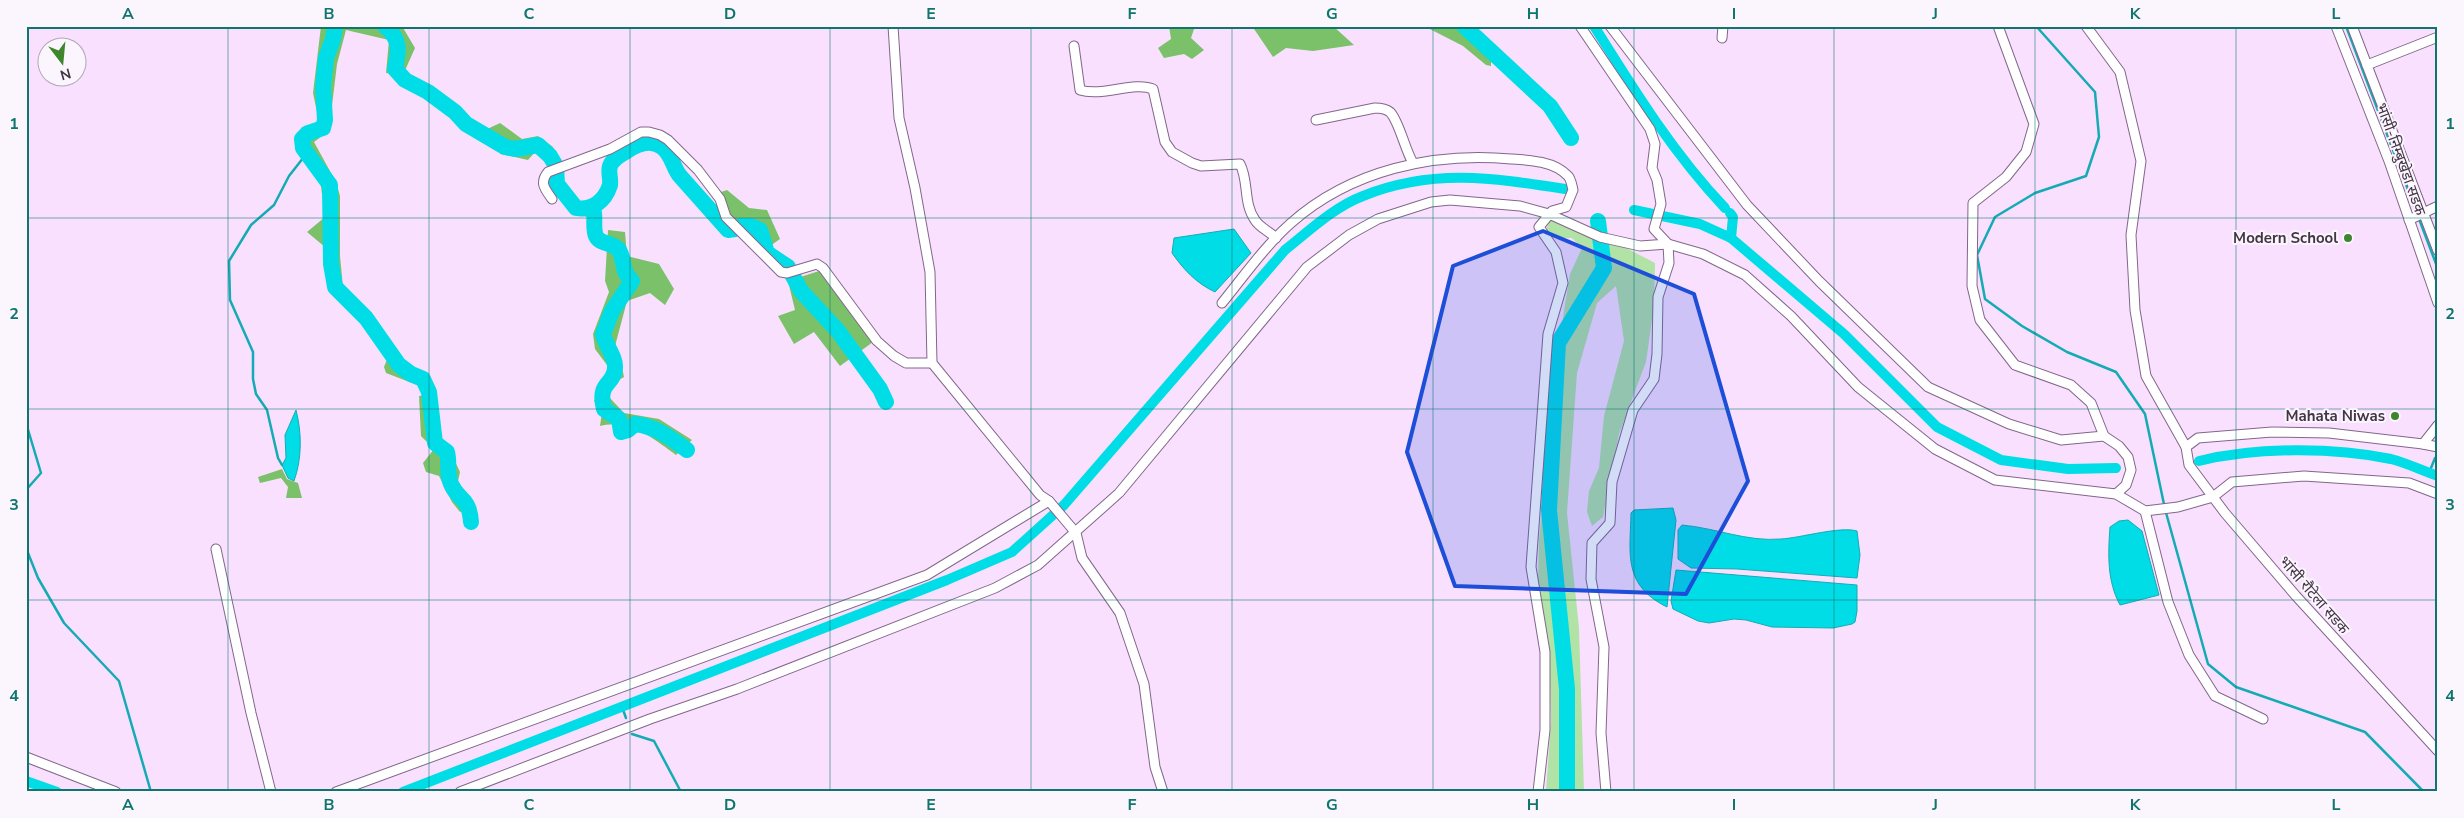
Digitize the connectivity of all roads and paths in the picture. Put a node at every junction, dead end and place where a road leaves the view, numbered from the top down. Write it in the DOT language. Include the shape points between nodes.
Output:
graph roads {
  1 [pos="893,26"];
  2 [pos="1580,26"];
  3 [pos="1610,26"];
  4 [pos="1723,26"];
  5 [pos="1998,26"];
  6 [pos="2086,26"];
  7 [pos="2336,26"];
  8 [pos="2352,26"];
  9 [pos="2438,37"];
  10 [pos="1722,38"];
  11 [pos="1074,46"];
  12 [pos="2366,64"];
  13 [pos="1316,120"];
  14 [pos="1413,163"];
  15 [pos="552,199"];
  16 [pos="2438,206"];
  17 [pos="1549,214"];
  18 [pos="2423,215"];
  19 [pos="2409,220"];
  20 [pos="1276,238"];
  21 [pos="1668,244"];
  22 [pos="2438,251"];
  23 [pos="2438,302"];
  24 [pos="1222,303"];
  25 [pos="932,363"];
  26 [pos="2438,425"];
  27 [pos="2104,436"];
  28 [pos="2423,444"];
  29 [pos="2438,447"];
  30 [pos="2186,448"];
  31 [pos="2116,494"];
  32 [pos="2438,494"];
  33 [pos="2212,497"];
  34 [pos="1049,501"];
  35 [pos="2145,511"];
  36 [pos="1073,530"];
  37 [pos="216,549"];
  38 [pos="2263,719"];
  39 [pos="2438,751"];
  40 [pos="26,757"];
  41 [pos="116,792"];
  42 [pos="271,792"];
  43 [pos="336,792"];
  44 [pos="460,792"];
  45 [pos="1163,792"];
  46 [pos="1538,792"];
  47 [pos="1606,792"];
  1 -- 25 [label="street" via="898,118 930,272"];
  2 -- 21 [label="street" via="1650,129 1655,144 1652,168 1661,208 1654,229"];
  3 -- 27 [label="street" via="1747,205 1819,281 1928,387 2009,424 2062,440"];
  4 -- 10 [label="street"];
  5 -- 27 [label="street" via="2034,124 2026,152 2006,177 1973,203 1972,286 1980,320 2015,365 2071,385 2091,403"];
  6 -- 30 [label="street, भांसी रौटेला सडक" via="2120,72 2141,161 2131,235 2136,310 2146,376"];
  7 -- 19 [label="street, भांसी-निम्बुखेडा सडक"];
  8 -- 12 [label="street"];
  9 -- 12 [label="street"];
  11 -- 20 [label="street" via="1080,90 1113,91 1148,86 1153,89 1165,142 1172,152 1201,166 1240,164 1246,201 1252,215"];
  12 -- 18 [label="street"];
  13 -- 14 [label="street" via="1375,108 1385,109 1395,119"];
  14 -- 17 [label="street" via="1494,157 1548,164 1568,176 1574,190 1566,207"];
  14 -- 20 [label="street" via="1368,176 1329,197 1292,222"];
  15 -- 25 [label="street" via="543,185 550,172 610,149 640,132 660,135 703,176 720,199 726,217 781,272 817,264 877,341 894,356 906,363"];
  16 -- 18 [label="street"];
  17 -- 21 [label="street" via="1600,236 1640,246"];
  17 -- 36 [label="street" via="1520,206 1450,200 1431,202 1378,219 1349,235 1307,267 1119,493"];
  17 -- 46 [label="street" via="1538,227 1556,252 1563,283 1548,334 1531,567 1545,652 1546,730"];
  18 -- 19 [label="street"];
  18 -- 22 [label="street"];
  19 -- 23 [label="street, भांसी-निम्बुखेडा सडक"];
  20 -- 24 [label="street"];
  21 -- 31 [label="street" via="1704,254 1745,274 1791,316 1858,387 1935,449 1994,480"];
  21 -- 47 [label="street" via="1669,263 1658,297 1654,379 1633,410 1612,482 1610,523 1592,543 1592,579 1604,647 1601,733"];
  25 -- 34 [label="street" via="1040,495"];
  26 -- 28 [label="street"];
  27 -- 31 [label="street" via="2128,457 2131,470 2126,484"];
  28 -- 29 [label="street"];
  28 -- 30 [label="street" via="2329,433 2272,432 2198,438"];
  30 -- 33 [label="street, भांसी रौटेला सडक" via="2189,465"];
  31 -- 35 [label="street"];
  32 -- 33 [label="street" via="2409,484 2304,476 2232,482"];
  33 -- 35 [label="street" via="2178,507"];
  33 -- 39 [label="street, भांसी रौटेला सडक" via="2296,596"];
  34 -- 36 [label="street"];
  34 -- 43 [label="street" via="927,575"];
  35 -- 38 [label="street" via="2168,602 2189,655 2215,696"];
  36 -- 44 [label="street" via="1038,565 995,588"];
  36 -- 45 [label="street" via="1082,558 1120,613 1133,649 1144,684 1155,767"];
  37 -- 42 [label="street"];
  40 -- 41 [label="street"];
}
